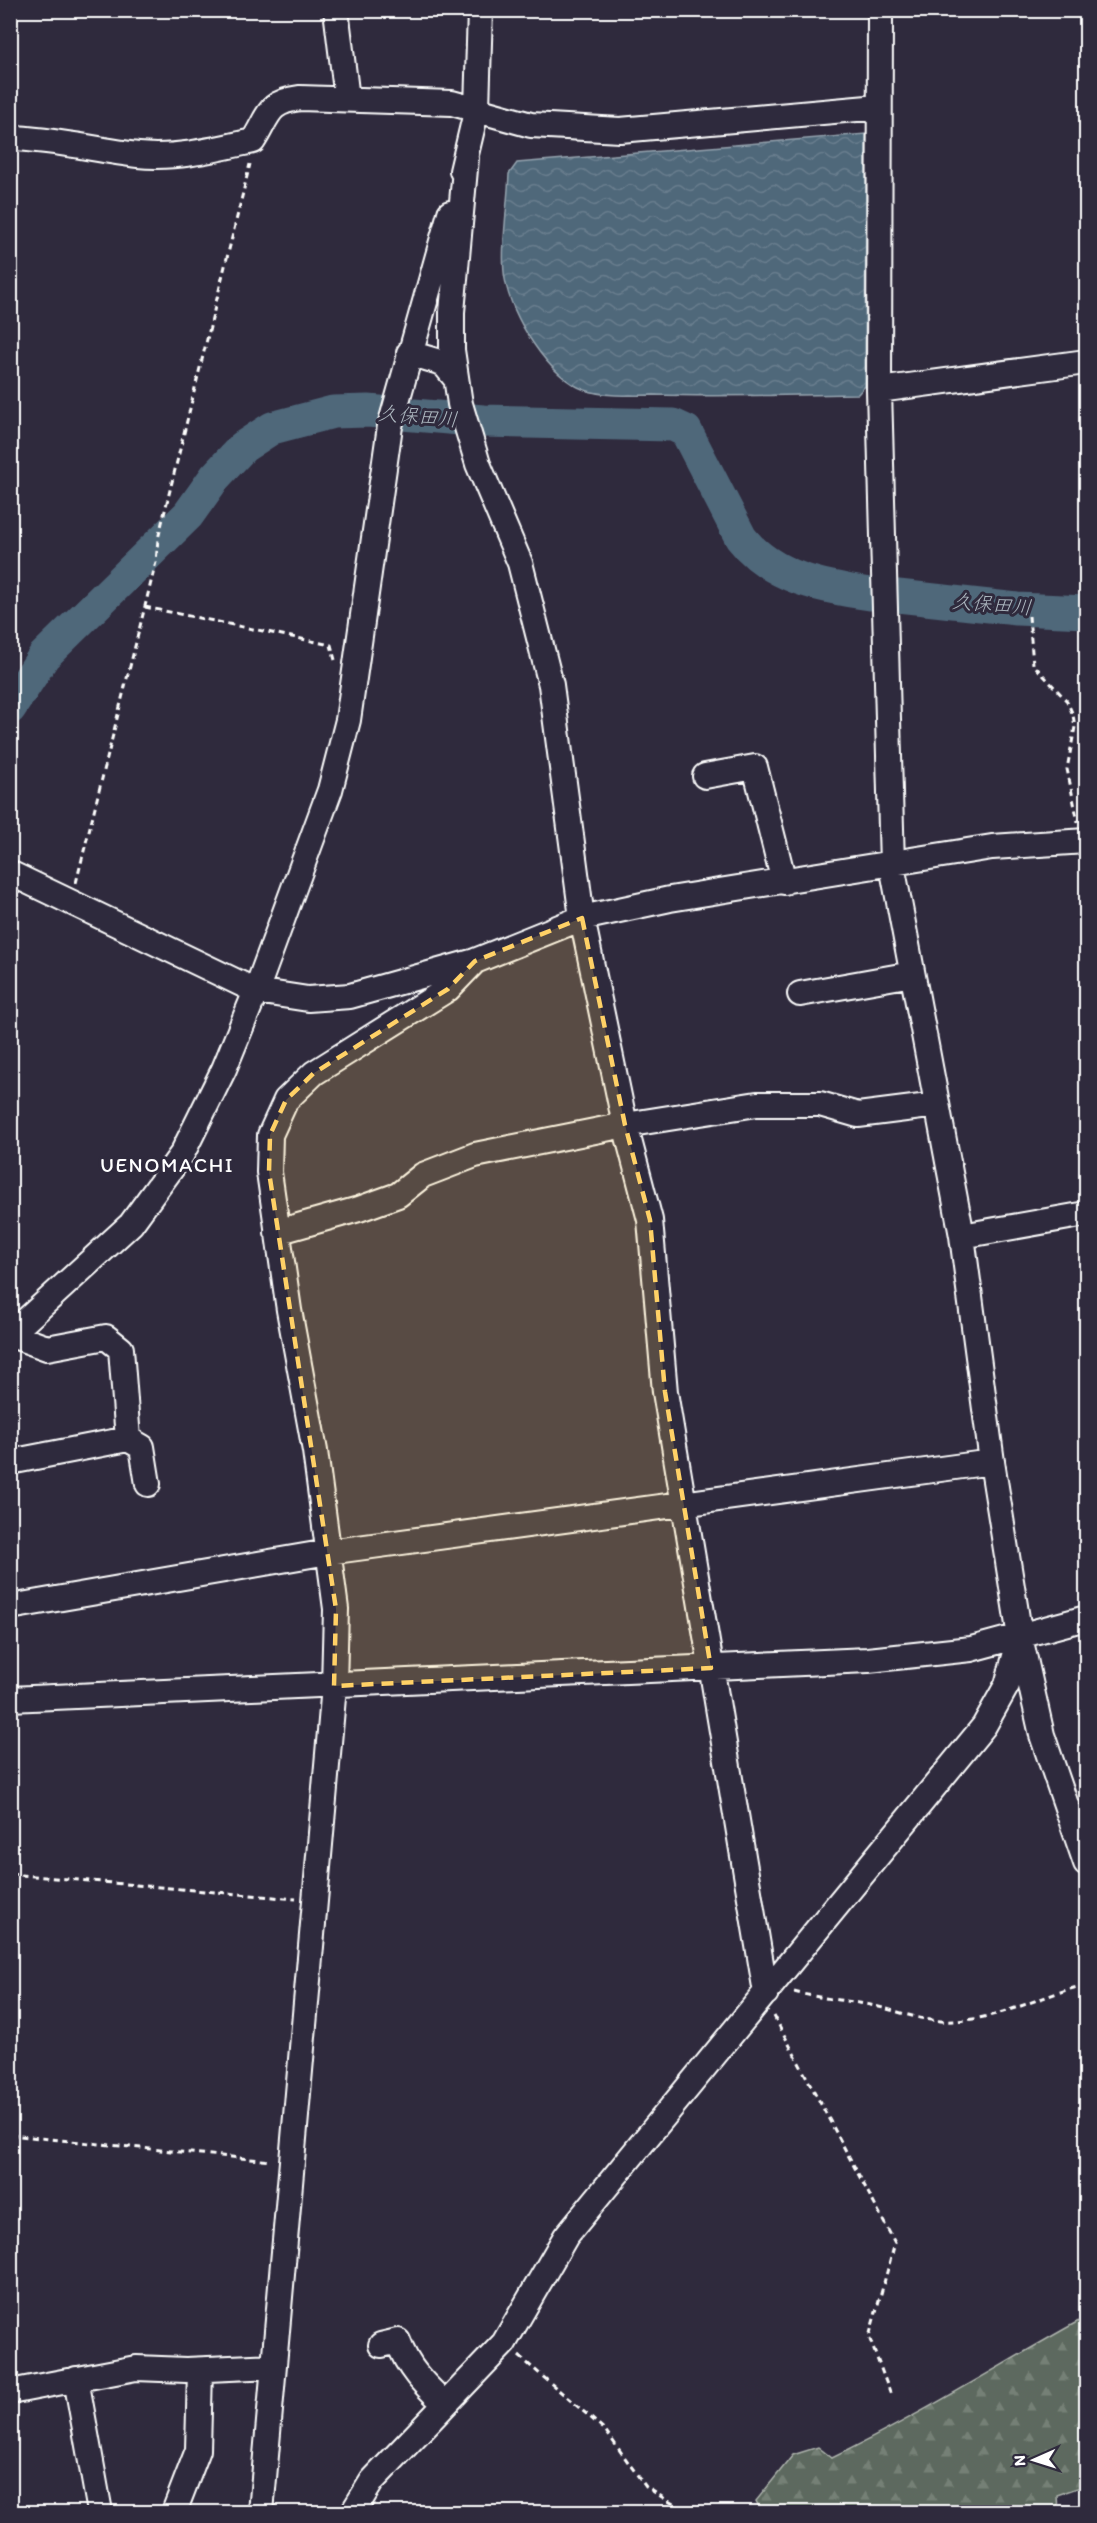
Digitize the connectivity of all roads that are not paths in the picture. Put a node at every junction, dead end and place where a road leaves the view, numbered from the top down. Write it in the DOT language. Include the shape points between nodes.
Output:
graph roads {
  1 [pos="336,10"];
  2 [pos="480,10"];
  3 [pos="880,10"];
  4 [pos="347,99"];
  5 [pos="879,107"];
  6 [pos="477,108"];
  7 [pos="10,138"];
  8 [pos="466,158"];
  9 [pos="410,354"];
  10 [pos="1086,362"];
  11 [pos="456,379"];
  12 [pos="879,390"];
  13 [pos="705,776"];
  14 [pos="1084,842"];
  15 [pos="892,865"];
  16 [pos="10,873"];
  17 [pos="784,882"];
  18 [pos="582,918"];
  19 [pos="475,961"];
  20 [pos="912,974"];
  21 [pos="256,991"];
  22 [pos="800,994"];
  23 [pos="937,1105"];
  24 [pos="625,1125"];
  25 [pos="1086,1214"];
  26 [pos="278,1232"];
  27 [pos="962,1236"];
  28 [pos="11,1335"];
  29 [pos="128,1439"];
  30 [pos="10,1462"];
  31 [pos="992,1462"];
  32 [pos="148,1484"];
  33 [pos="685,1502"];
  34 [pos="328,1552"];
  35 [pos="10,1607"];
  36 [pos="1086,1618"];
  37 [pos="1020,1636"];
  38 [pos="711,1668"];
  39 [pos="334,1686"];
  40 [pos="10,1699"];
  41 [pos="1086,1863"];
  42 [pos="767,1992"];
  43 [pos="397,2341"];
  44 [pos="272,2366"];
  45 [pos="200,2370"];
  46 [pos="76,2379"];
  47 [pos="10,2392"];
  48 [pos="445,2404"];
  49 [pos="100,2512"];
  50 [pos="174,2512"];
  51 [pos="261,2512"];
  52 [pos="353,2512"];
  1 -- 4 [label="street"];
  2 -- 6 [label="street"];
  3 -- 5 [label="street"];
  4 -- 6 [label="street" via="452,103"];
  4 -- 7 [label="street" via="285,100 272,107 253,141 165,156"];
  5 -- 6 [label="street" via="620,130 531,125"];
  5 -- 12 [label="street"];
  6 -- 8 [label="street"];
  8 -- 9 [label="street"];
  8 -- 11 [label="street" via="452,312"];
  9 -- 11 [label="street" via="443,363"];
  9 -- 21 [label="street" via="390,426 356,681 330,790"];
  10 -- 12 [label="street"];
  11 -- 18 [label="street" via="466,429 520,563 540,634 551,685"];
  12 -- 15 [label="street"];
  13 -- 17 [label="street" via="755,767"];
  14 -- 15 [label="street" via="992,847"];
  15 -- 17 [label="street"];
  15 -- 20 [label="street"];
  16 -- 21 [label="street"];
  17 -- 18 [label="street" via="670,899"];
  18 -- 19 [label="street"];
  18 -- 24 [label="street"];
  19 -- 21 [label="street" via="350,996 308,999"];
  19 -- 26 [label="street" via="448,989 314,1073 286,1100 270,1135 269,1172"];
  20 -- 22 [label="street"];
  20 -- 23 [label="street"];
  21 -- 28 [label="street" via="224,1069 182,1154 131,1224"];
  23 -- 24 [label="street" via="858,1115 820,1104 757,1104"];
  23 -- 27 [label="street"];
  24 -- 26 [label="street" via="476,1155 423,1175 398,1195"];
  24 -- 33 [label="street" via="650,1221 665,1392"];
  25 -- 27 [label="street"];
  26 -- 34 [label="street"];
  27 -- 31 [label="street"];
  28 -- 29 [label="street" via="46,1348 106,1337 121,1349"];
  29 -- 30 [label="street"];
  29 -- 32 [label="street" via="142,1447"];
  31 -- 33 [label="street"];
  31 -- 37 [label="street"];
  33 -- 34 [label="street"];
  33 -- 38 [label="street"];
  34 -- 35 [label="street"];
  34 -- 39 [label="street" via="336,1609"];
  36 -- 37 [label="street"];
  37 -- 38 [label="street" via="971,1649 920,1656"];
  37 -- 41 [label="street" via="1042,1735"];
  37 -- 42 [label="street" via="1007,1685 984,1726"];
  38 -- 39 [label="street"];
  38 -- 42 [label="street"];
  39 -- 40 [label="street"];
  39 -- 44 [label="street"];
  42 -- 48 [label="street" via="566,2236 504,2343"];
  43 -- 48 [label="street" via="415,2376"];
  44 -- 45 [label="street"];
  44 -- 51 [label="street"];
  45 -- 46 [label="street" via="136,2368"];
  45 -- 50 [label="street" via="198,2450"];
  46 -- 47 [label="street"];
  46 -- 49 [label="street"];
  48 -- 52 [label="street" via="372,2481"];
}
